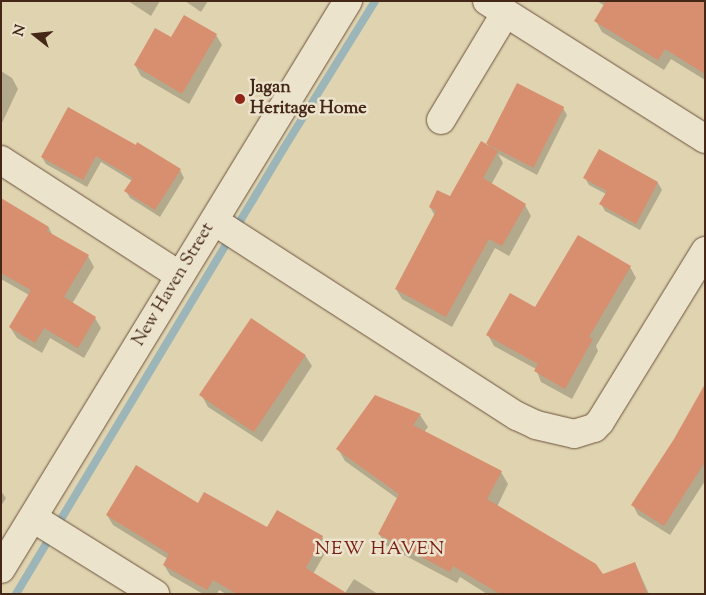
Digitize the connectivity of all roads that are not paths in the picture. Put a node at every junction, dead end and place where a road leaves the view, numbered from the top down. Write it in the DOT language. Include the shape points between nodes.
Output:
graph roads {
  1 [pos="348,1"];
  2 [pos="496,7"];
  3 [pos="441,120"];
  4 [pos="705,139"];
  5 [pos="1,160"];
  6 [pos="217,223"];
  7 [pos="705,251"];
  8 [pos="180,276"];
  9 [pos="33,518"];
  10 [pos="1,570"];
  11 [pos="155,594"];
  1 -- 6 [label="street, New Haven Street"];
  2 -- 3 [label="street"];
  2 -- 4 [label="street"];
  5 -- 8 [label="street"];
  6 -- 7 [label="street" via="517,416 536,425 574,434 594,428 600,422"];
  6 -- 8 [label="street, New Haven Street"];
  8 -- 9 [label="street, New Haven Street"];
  9 -- 10 [label="street, New Haven Street"];
  9 -- 11 [label="street"];
}
